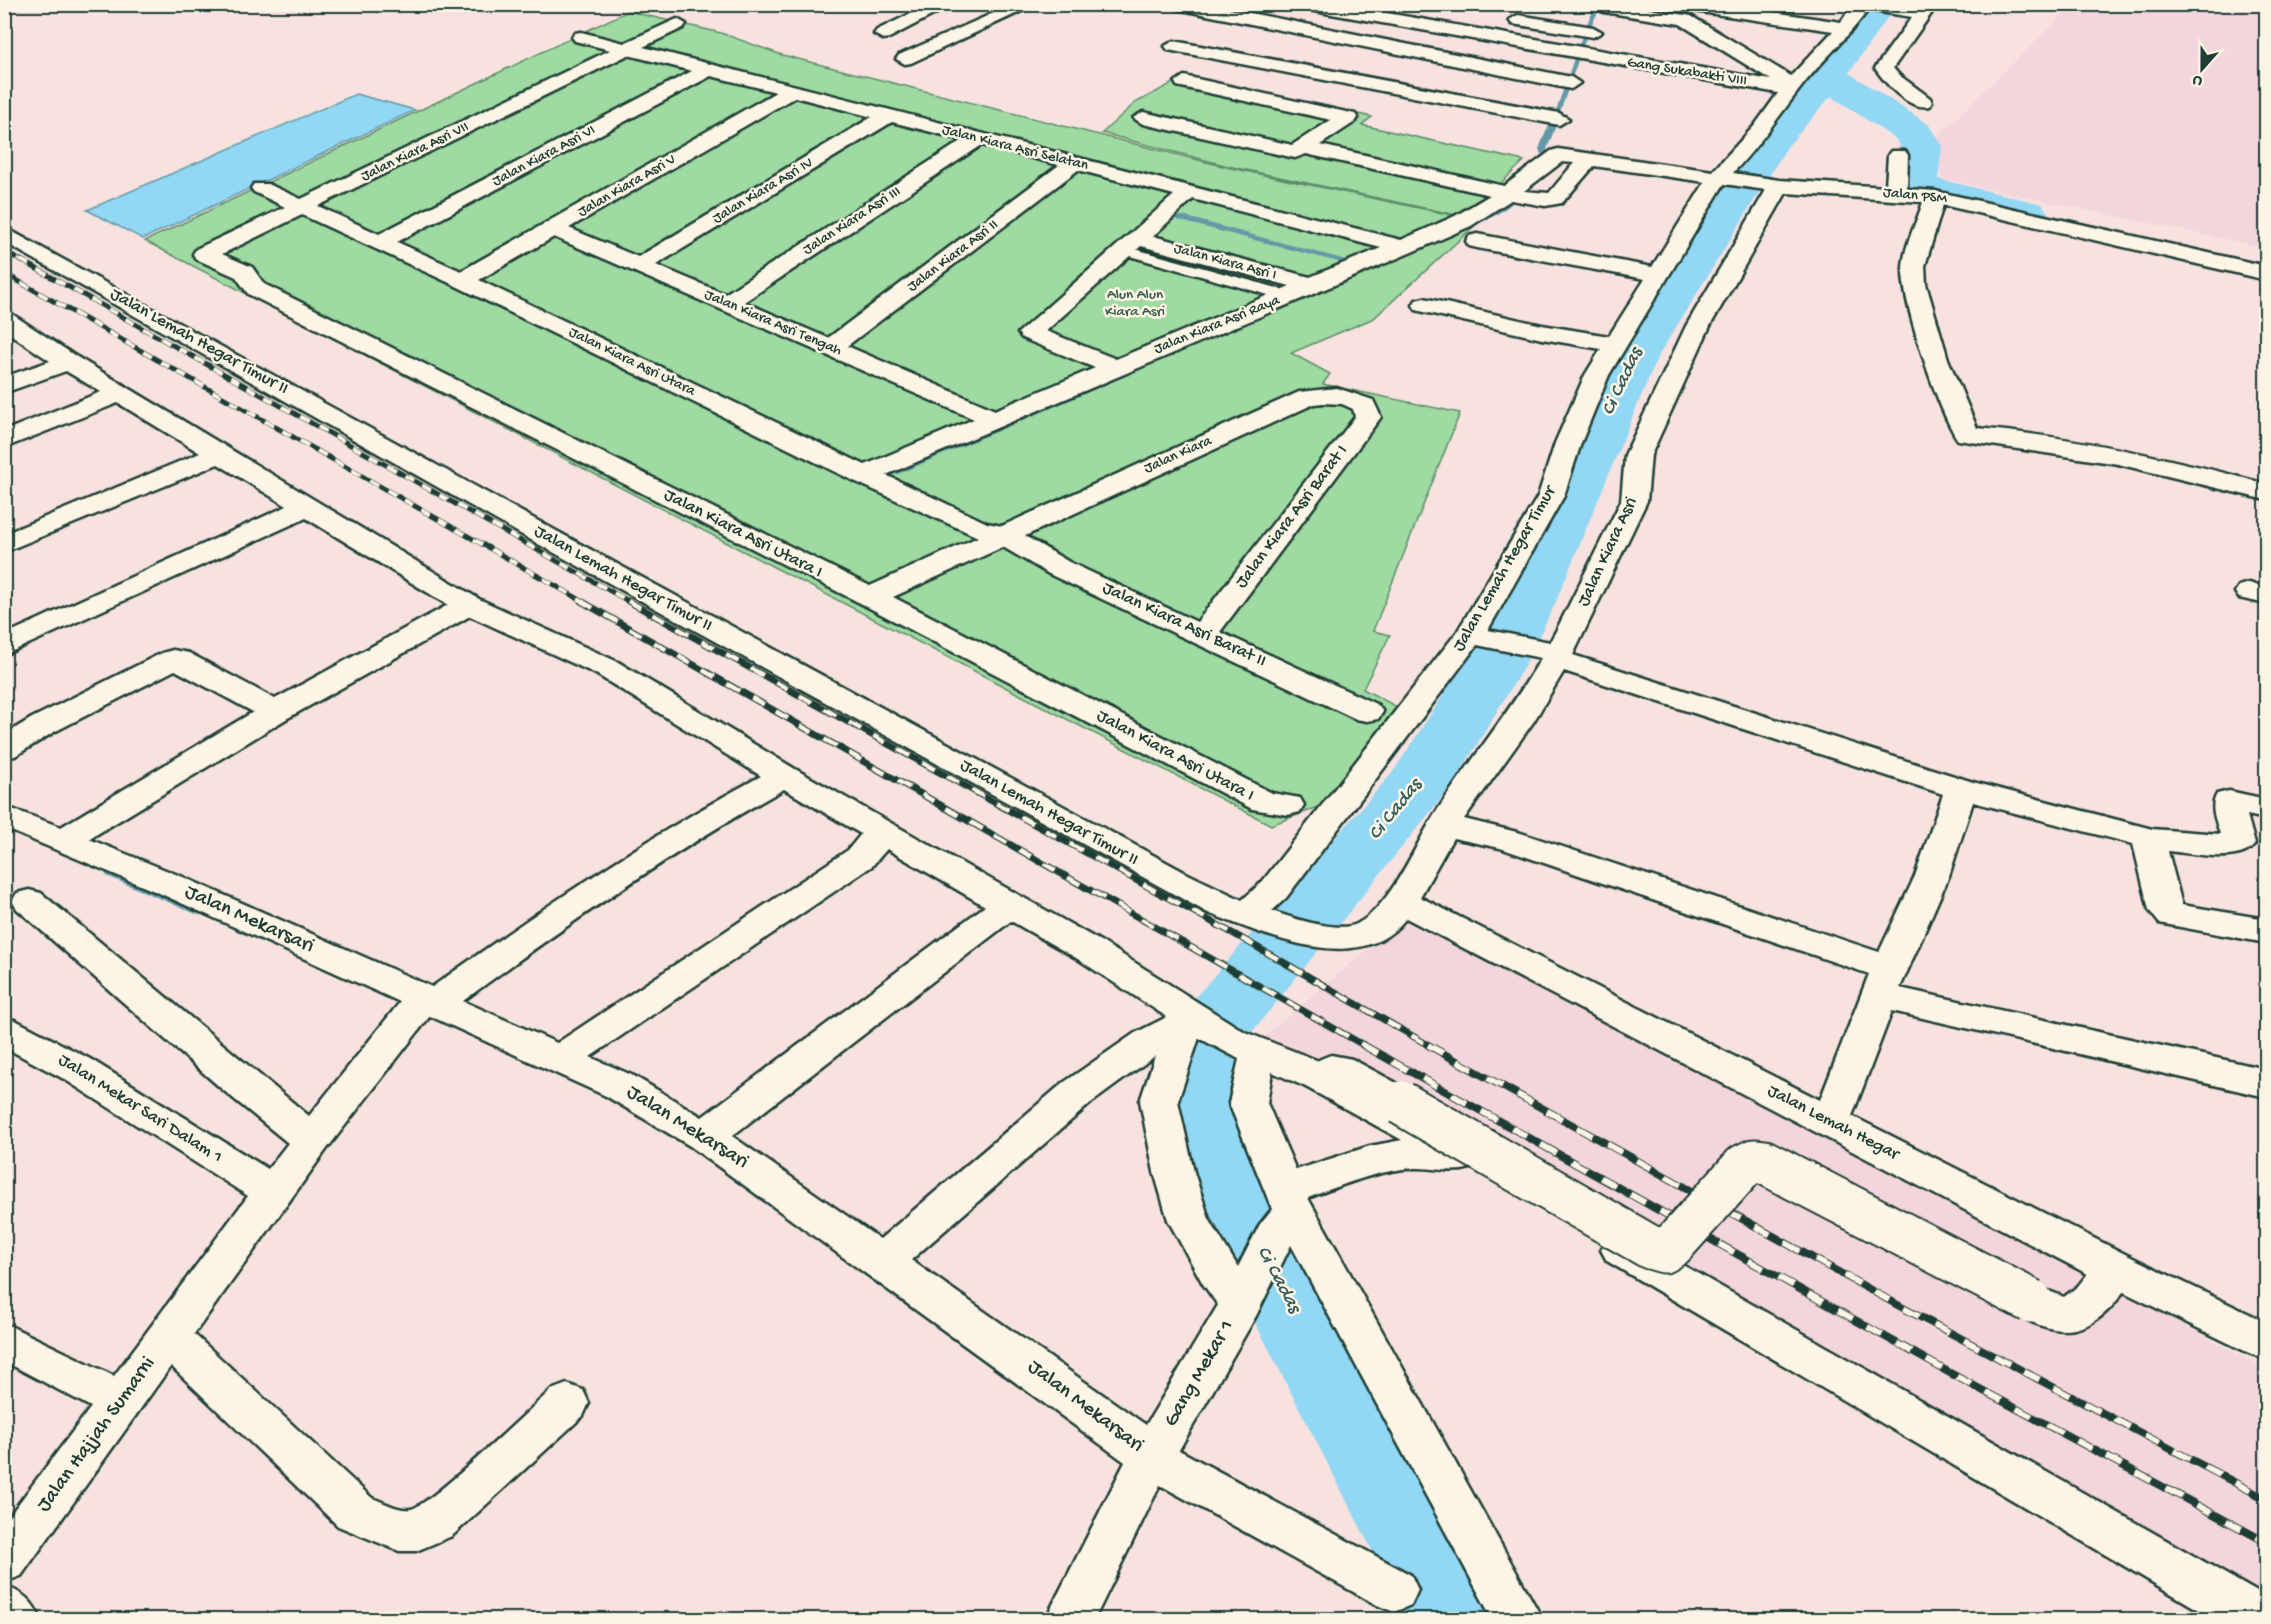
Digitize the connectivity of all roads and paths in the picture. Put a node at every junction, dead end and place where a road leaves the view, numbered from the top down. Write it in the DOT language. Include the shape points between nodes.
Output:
graph roads {
  1 [pos="946,4"];
  2 [pos="1029,4"];
  3 [pos="1177,4"];
  4 [pos="1303,4"];
  5 [pos="1680,4"];
  6 [pos="1604,5"];
  7 [pos="1866,5"];
  8 [pos="1214,8"];
  9 [pos="1919,10"];
  10 [pos="1506,18"];
  11 [pos="677,24"];
  12 [pos="1846,28"];
  13 [pos="1593,32"];
  14 [pos="883,34"];
  15 [pos="581,37"];
  16 [pos="1174,46"];
  17 [pos="626,49"];
  18 [pos="1583,55"];
  19 [pos="905,59"];
  20 [pos="708,70"];
  21 [pos="1184,82"];
  22 [pos="1571,83"];
  23 [pos="1791,87"];
  24 [pos="792,91"];
  25 [pos="1923,102"];
  26 [pos="888,116"];
  27 [pos="1143,118"];
  28 [pos="1559,119"];
  29 [pos="978,139"];
  30 [pos="1303,147"];
  31 [pos="1558,154"];
  32 [pos="1898,155"];
  33 [pos="1589,159"];
  34 [pos="1076,163"];
  35 [pos="1722,178"];
  36 [pos="1772,185"];
  37 [pos="261,188"];
  38 [pos="1190,192"];
  39 [pos="1508,193"];
  40 [pos="1896,194"];
  41 [pos="1935,197"];
  42 [pos="302,206"];
  43 [pos="552,228"];
  44 [pos="4,233"];
  45 [pos="1477,241"];
  46 [pos="380,242"];
  47 [pos="1130,244"];
  48 [pos="1404,247"];
  49 [pos="2174,252"];
  50 [pos="204,254"];
  51 [pos="639,266"];
  52 [pos="2266,273"];
  53 [pos="2160,274"];
  54 [pos="1658,275"];
  55 [pos="462,280"];
  56 [pos="1313,285"];
  57 [pos="1290,296"];
  58 [pos="726,304"];
  59 [pos="1424,305"];
  60 [pos="13,327"];
  61 [pos="1615,344"];
  62 [pos="830,348"];
  63 [pos="1114,367"];
  64 [pos="54,368"];
  65 [pos="4,386"];
  66 [pos="106,399"];
  67 [pos="1356,401"];
  68 [pos="993,418"];
  69 [pos="4,440"];
  70 [pos="219,454"];
  71 [pos="863,475"];
  72 [pos="2266,492"];
  73 [pos="305,508"];
  74 [pos="1003,535"];
  75 [pos="4,544"];
  76 [pos="870,597"];
  77 [pos="469,605"];
  78 [pos="1204,633"];
  79 [pos="1474,635"];
  80 [pos="4,646"];
  81 [pos="1551,653"];
  82 [pos="275,712"];
  83 [pos="1366,712"];
  84 [pos="4,749"];
  85 [pos="784,776"];
  86 [pos="1961,789"];
  87 [pos="1288,805"];
  88 [pos="2266,809"];
  89 [pos="4,816"];
  90 [pos="1444,825"];
  91 [pos="879,831"];
  92 [pos="2148,838"];
  93 [pos="64,839"];
  94 [pos="1400,901"];
  95 [pos="28,902"];
  96 [pos="1009,905"];
  97 [pos="1253,917"];
  98 [pos="2266,931"];
  99 [pos="1332,938"];
  100 [pos="1884,981"];
  101 [pos="430,1000"];
  102 [pos="1188,1016"];
  103 [pos="4,1030"];
  104 [pos="1246,1048"];
  105 [pos="560,1059"];
  106 [pos="1320,1077"];
  107 [pos="2266,1083"];
  108 [pos="1830,1121"];
  109 [pos="704,1136"];
  110 [pos="312,1140"];
  111 [pos="1445,1154"];
  112 [pos="273,1192"];
  113 [pos="1284,1212"];
  114 [pos="882,1261"];
  115 [pos="2116,1269"];
  116 [pos="1245,1297"];
  117 [pos="168,1337"];
  118 [pos="4,1340"];
  119 [pos="2266,1342"];
  120 [pos="122,1402"];
  121 [pos="567,1403"];
  122 [pos="1151,1457"];
  123 [pos="4,1561"];
  124 [pos="1394,1590"];
  125 [pos="4,1608"];
  126 [pos="17,1620"];
  127 [pos="1069,1620"];
  128 [pos="1519,1620"];
  129 [pos="2261,1620"];
  1 -- 14 [label="street"];
  2 -- 19 [label="street"];
  3 -- 8 [label="street"];
  4 -- 18 [label="street, Gang Sukabakti VIII"];
  5 -- 12 [label="street"];
  6 -- 13 [label="street"];
  6 -- 23 [label="street" via="1685,20"];
  7 -- 9 [label="street"];
  7 -- 12 [label="street, Jalan Lemah Hegar Timur"];
  8 -- 22 [label="street"];
  9 -- 25 [label="street" via="1884,68 1892,79"];
  10 -- 13 [label="street"];
  11 -- 17 [label="street, Jalan Kiara Asri VII"];
  12 -- 23 [label="street, Jalan Lemah Hegar Timur"];
  13 -- 18 [label="street"];
  15 -- 17 [label="street, Jalan Kiara Asri Selatan"];
  16 -- 28 [label="street"];
  17 -- 20 [label="street, Jalan Kiara Asri Selatan"];
  17 -- 42 [label="street, Jalan Kiara Asri VII"];
  18 -- 22 [label="street"];
  18 -- 23 [label="street, Gang Sukabakti VIII"];
  20 -- 24 [label="street, Jalan Kiara Asri Selatan"];
  20 -- 46 [label="street, Jalan Kiara Asri VI"];
  21 -- 30 [label="street" via="1348,118"];
  22 -- 28 [label="street"];
  23 -- 35 [label="street, Jalan Lemah Hegar Timur"];
  24 -- 26 [label="street, Jalan Kiara Asri Selatan"];
  24 -- 43 [label="street, Jalan Kiara Asri V"];
  26 -- 29 [label="street, Jalan Kiara Asri Selatan"];
  26 -- 51 [label="street, Jalan Kiara Asri IV"];
  27 -- 30 [label="street" via="1294,152"];
  28 -- 31 [label="street"];
  29 -- 34 [label="street, Jalan Kiara Asri Selatan"];
  29 -- 58 [label="street, Jalan Kiara Asri III"];
  30 -- 39 [label="street"];
  31 -- 33 [label="street, Jalan PSM"];
  31 -- 39 [label="street, Jalan Kiara Asri Raya"];
  32 -- 40 [label="street"];
  33 -- 35 [label="street, Jalan PSM"];
  33 -- 39 [label="street" via="1555,198 1545,200"];
  34 -- 38 [label="street, Jalan Kiara Asri Selatan"];
  34 -- 62 [label="street, Jalan Kiara Asri II"];
  35 -- 36 [label="street, Jalan PSM"];
  35 -- 54 [label="street, Jalan Lemah Hegar Timur"];
  36 -- 40 [label="street, Jalan PSM"];
  36 -- 81 [label="street, Jalan Kiara Asri" via="1698,326 1638,455 1634,501"];
  37 -- 42 [label="street, Jalan Kiara Asri Utara"];
  38 -- 47 [label="street"];
  38 -- 48 [label="street, Jalan Kiara Asri Selatan"];
  39 -- 48 [label="street, Jalan Kiara Asri Raya" via="1463,221"];
  40 -- 41 [label="street, Jalan PSM"];
  41 -- 49 [label="street, Jalan PSM"];
  41 -- 72 [label="street" via="1914,266 1915,284 1936,359 1967,435 2055,443 2142,460"];
  42 -- 46 [label="street, Jalan Kiara Asri Utara"];
  42 -- 50 [label="street, Jalan Kiara Asri VII"];
  43 -- 51 [label="street, Jalan Kiara Asri Tengah"];
  43 -- 55 [label="street, Jalan Kiara Asri V"];
  44 -- 97 [label="street, Jalan Lemah Hegar Timur II" via="550,539 1174,881"];
  45 -- 54 [label="street"];
  46 -- 55 [label="street, Jalan Kiara Asri Utara"];
  47 -- 56 [label="street, Jalan Kiara Asri I"];
  47 -- 57 [label="lane, Jalan Kiara Asri I"];
  47 -- 63 [label="street" via="1030,333"];
  48 -- 56 [label="street, Jalan Kiara Asri Raya"];
  49 -- 52 [label="street, Jalan PSM"];
  49 -- 53 [label="street"];
  50 -- 76 [label="street, Jalan Kiara Asri Utara I" via="244,272 256,290"];
  51 -- 58 [label="street, Jalan Kiara Asri Tengah"];
  54 -- 61 [label="street, Jalan Lemah Hegar Timur"];
  55 -- 71 [label="street, Jalan Kiara Asri Utara"];
  56 -- 57 [label="street, Jalan Kiara Asri Raya"];
  57 -- 63 [label="street, Jalan Kiara Asri Raya"];
  58 -- 62 [label="street, Jalan Kiara Asri Tengah"];
  59 -- 61 [label="street"];
  60 -- 64 [label="street"];
  61 -- 79 [label="street, Jalan Lemah Hegar Timur" via="1568,443 1551,496"];
  62 -- 68 [label="street, Jalan Kiara Asri Tengah"];
  63 -- 68 [label="street, Jalan Kiara Asri Raya"];
  64 -- 65 [label="street"];
  64 -- 66 [label="street"];
  66 -- 69 [label="street"];
  66 -- 70 [label="street"];
  67 -- 74 [label="street, Jalan Kiara" via="1332,395 1308,397"];
  67 -- 78 [label="street, Jalan Kiara Asri Barat I" via="1364,405 1368,417"];
  68 -- 71 [label="street, Jalan Kiara Asri Raya"];
  70 -- 73 [label="street"];
  70 -- 75 [label="street"];
  71 -- 74 [label="street, Jalan Kiara Asri Utara" via="978,529"];
  73 -- 77 [label="street"];
  73 -- 80 [label="street"];
  74 -- 76 [label="street, Jalan Kiara"];
  74 -- 78 [label="street, Jalan Kiara Asri Barat II" via="1059,568"];
  76 -- 87 [label="street, Jalan Kiara Asri Utara I" via="1264,802"];
  77 -- 82 [label="street"];
  77 -- 85 [label="street" via="607,668"];
  78 -- 83 [label="street, Jalan Kiara Asri Barat II"];
  79 -- 81 [label="street"];
  79 -- 97 [label="street, Jalan Lemah Hegar Timur"];
  81 -- 86 [label="street"];
  81 -- 90 [label="street, Jalan Kiara Asri" via="1527,707"];
  82 -- 84 [label="street" via="172,659"];
  82 -- 93 [label="street"];
  85 -- 91 [label="street"];
  85 -- 101 [label="street, Jalan Hajjah Sumarni" via="602,885"];
  86 -- 92 [label="street"];
  86 -- 100 [label="street" via="1932,876"];
  88 -- 92 [label="street" via="2229,801 2229,814 2238,838 2234,846"];
  89 -- 93 [label="street, Jalan Mekarsari"];
  90 -- 94 [label="street, Jalan Kiara Asri"];
  90 -- 100 [label="street" via="1509,840"];
  91 -- 96 [label="street"];
  91 -- 105 [label="street" via="860,858"];
  92 -- 98 [label="street" via="2166,910 2171,915"];
  93 -- 101 [label="street, Jalan Mekarsari"];
  94 -- 99 [label="street, Jalan Kiara Asri" via="1368,933 1348,940"];
  94 -- 108 [label="street, Jalan Lemah Hegar"];
  95 -- 110 [label="street"];
  96 -- 102 [label="street" via="1089,950"];
  96 -- 109 [label="street"];
  97 -- 99 [label="street, Jalan Lemah Hegar Timur II"];
  100 -- 107 [label="street" via="2187,1067"];
  100 -- 108 [label="street"];
  101 -- 105 [label="street, Jalan Mekarsari"];
  101 -- 110 [label="street, Jalan Hajjah Sumarni"];
  102 -- 104 [label="street"];
  102 -- 114 [label="street" via="1077,1093"];
  102 -- 116 [label="street" via="1159,1101 1189,1220 1218,1272"];
  103 -- 112 [label="street, Jalan Mekar Sari Dalam 1" via="77,1069"];
  104 -- 106 [label="street"];
  104 -- 113 [label="street" via="1248,1103"];
  105 -- 109 [label="street, Jalan Mekarsari" via="620,1086"];
  106 -- 111 [label="street" via="1438,1142"];
  106 -- 115 [label="street, bridge" via="1331,1069 1339,1069 1650,1247 1664,1251 1744,1166 1754,1161 1764,1162 2062,1315 2081,1309"];
  108 -- 115 [label="street, Jalan Lemah Hegar"];
  109 -- 114 [label="street, Jalan Mekarsari"];
  110 -- 112 [label="street, Jalan Hajjah Sumarni"];
  111 -- 113 [label="street" via="1359,1162"];
  111 -- 129 [label="street" via="1468,1163 1732,1313"];
  112 -- 117 [label="street, Jalan Hajjah Sumarni"];
  113 -- 116 [label="street, Gang Mekar 1"];
  113 -- 128 [label="street"];
  114 -- 122 [label="street, Jalan Mekarsari"];
  115 -- 119 [label="street, Jalan Lemah Hegar"];
  116 -- 122 [label="street, Gang Mekar 1"];
  117 -- 120 [label="street, Jalan Hajjah Sumarni"];
  117 -- 121 [label="street" via="355,1512 399,1530 416,1530 435,1521"];
  118 -- 120 [label="street"];
  120 -- 123 [label="street, Jalan Hajjah Sumarni"];
  122 -- 124 [label="street"];
  122 -- 127 [label="street, Jalan Mekarsari"];
  125 -- 126 [label="street"];
}
